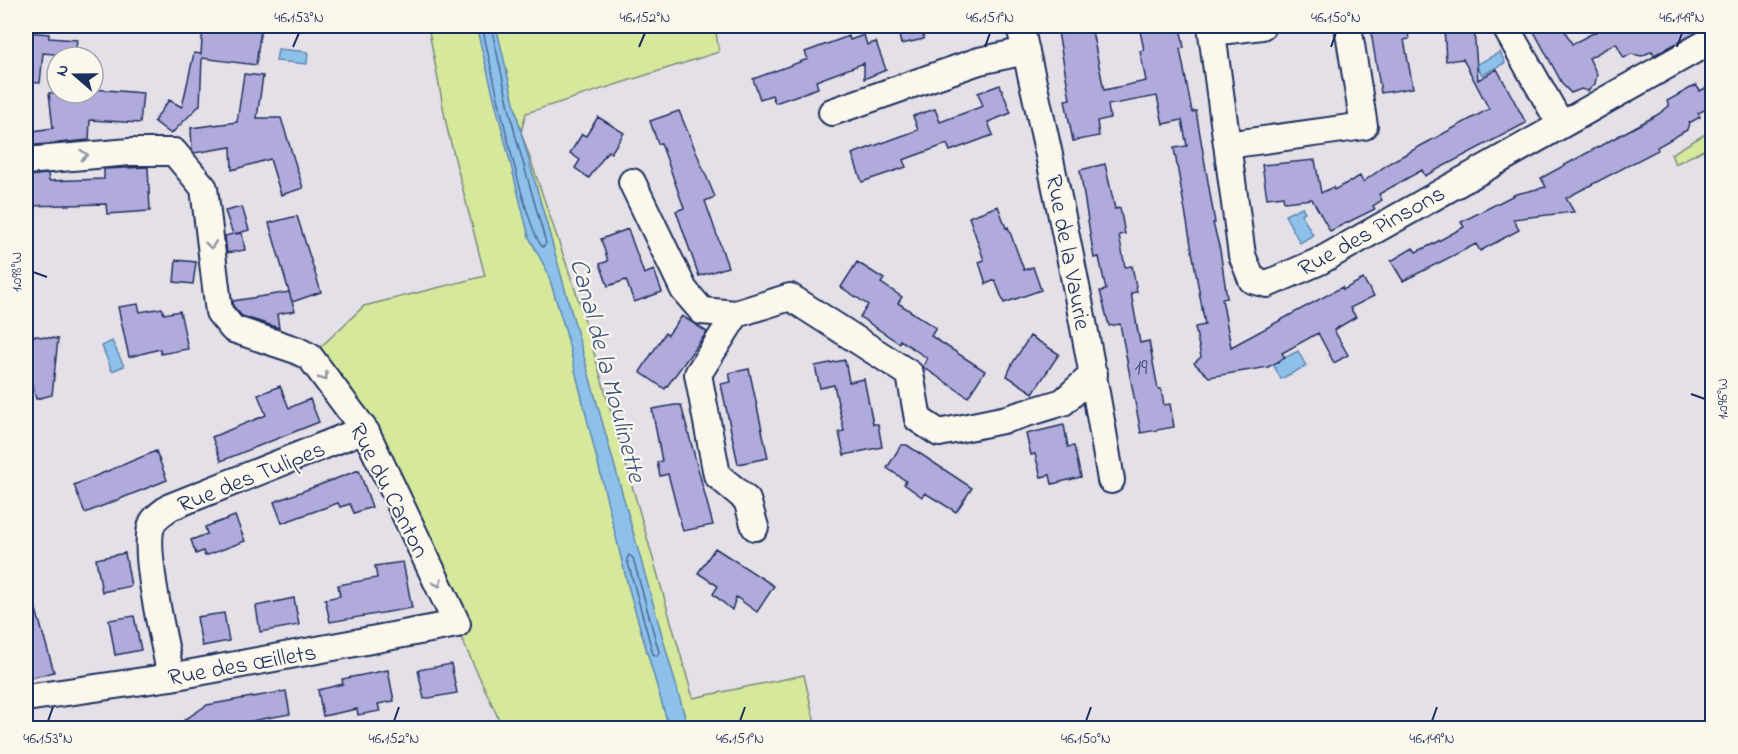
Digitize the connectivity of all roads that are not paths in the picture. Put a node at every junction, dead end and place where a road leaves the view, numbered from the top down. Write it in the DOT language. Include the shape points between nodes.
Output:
graph roads {
  1 [pos="1020,26"];
  2 [pos="1262,26"];
  3 [pos="1348,26"];
  4 [pos="1505,26"];
  5 [pos="1212,29"];
  6 [pos="1713,40"];
  7 [pos="1026,51"];
  8 [pos="832,111"];
  9 [pos="1561,125"];
  10 [pos="1227,145"];
  11 [pos="26,161"];
  12 [pos="632,182"];
  13 [pos="736,314"];
  14 [pos="1094,374"];
  15 [pos="366,432"];
  16 [pos="1111,480"];
  17 [pos="755,527"];
  18 [pos="457,624"];
  19 [pos="171,677"];
  20 [pos="26,698"];
  1 -- 7 [label="street, Rue de la Vaurie"];
  2 -- 5 [label="street"];
  3 -- 10 [label="street" via="1364,126"];
  4 -- 9 [label="street"];
  5 -- 10 [label="street, Rue des Pinsons"];
  6 -- 9 [label="street, Rue des Pinsons"];
  7 -- 8 [label="street" via="979,61"];
  7 -- 14 [label="street, Rue de la Vaurie"];
  9 -- 10 [label="street, Rue des Pinsons" via="1320,261 1267,284 1252,280 1242,255"];
  11 -- 15 [label="street, Rue du Canton, one-way" via="130,152 174,153 204,188 219,312 233,329 310,357"];
  12 -- 13 [label="street" via="684,290 702,310"];
  13 -- 14 [label="street" via="790,297 910,374 918,419 939,433 1063,402"];
  13 -- 17 [label="street" via="698,374 717,475 747,500"];
  14 -- 16 [label="street, Rue de la Vaurie"];
  15 -- 18 [label="street, Rue du Canton, one-way"];
  15 -- 19 [label="street, Rue des Tulipes" via="170,507 153,521 150,557"];
  18 -- 19 [label="street, Rue des Œillets"];
  19 -- 20 [label="street, Rue des Œillets"];
}
